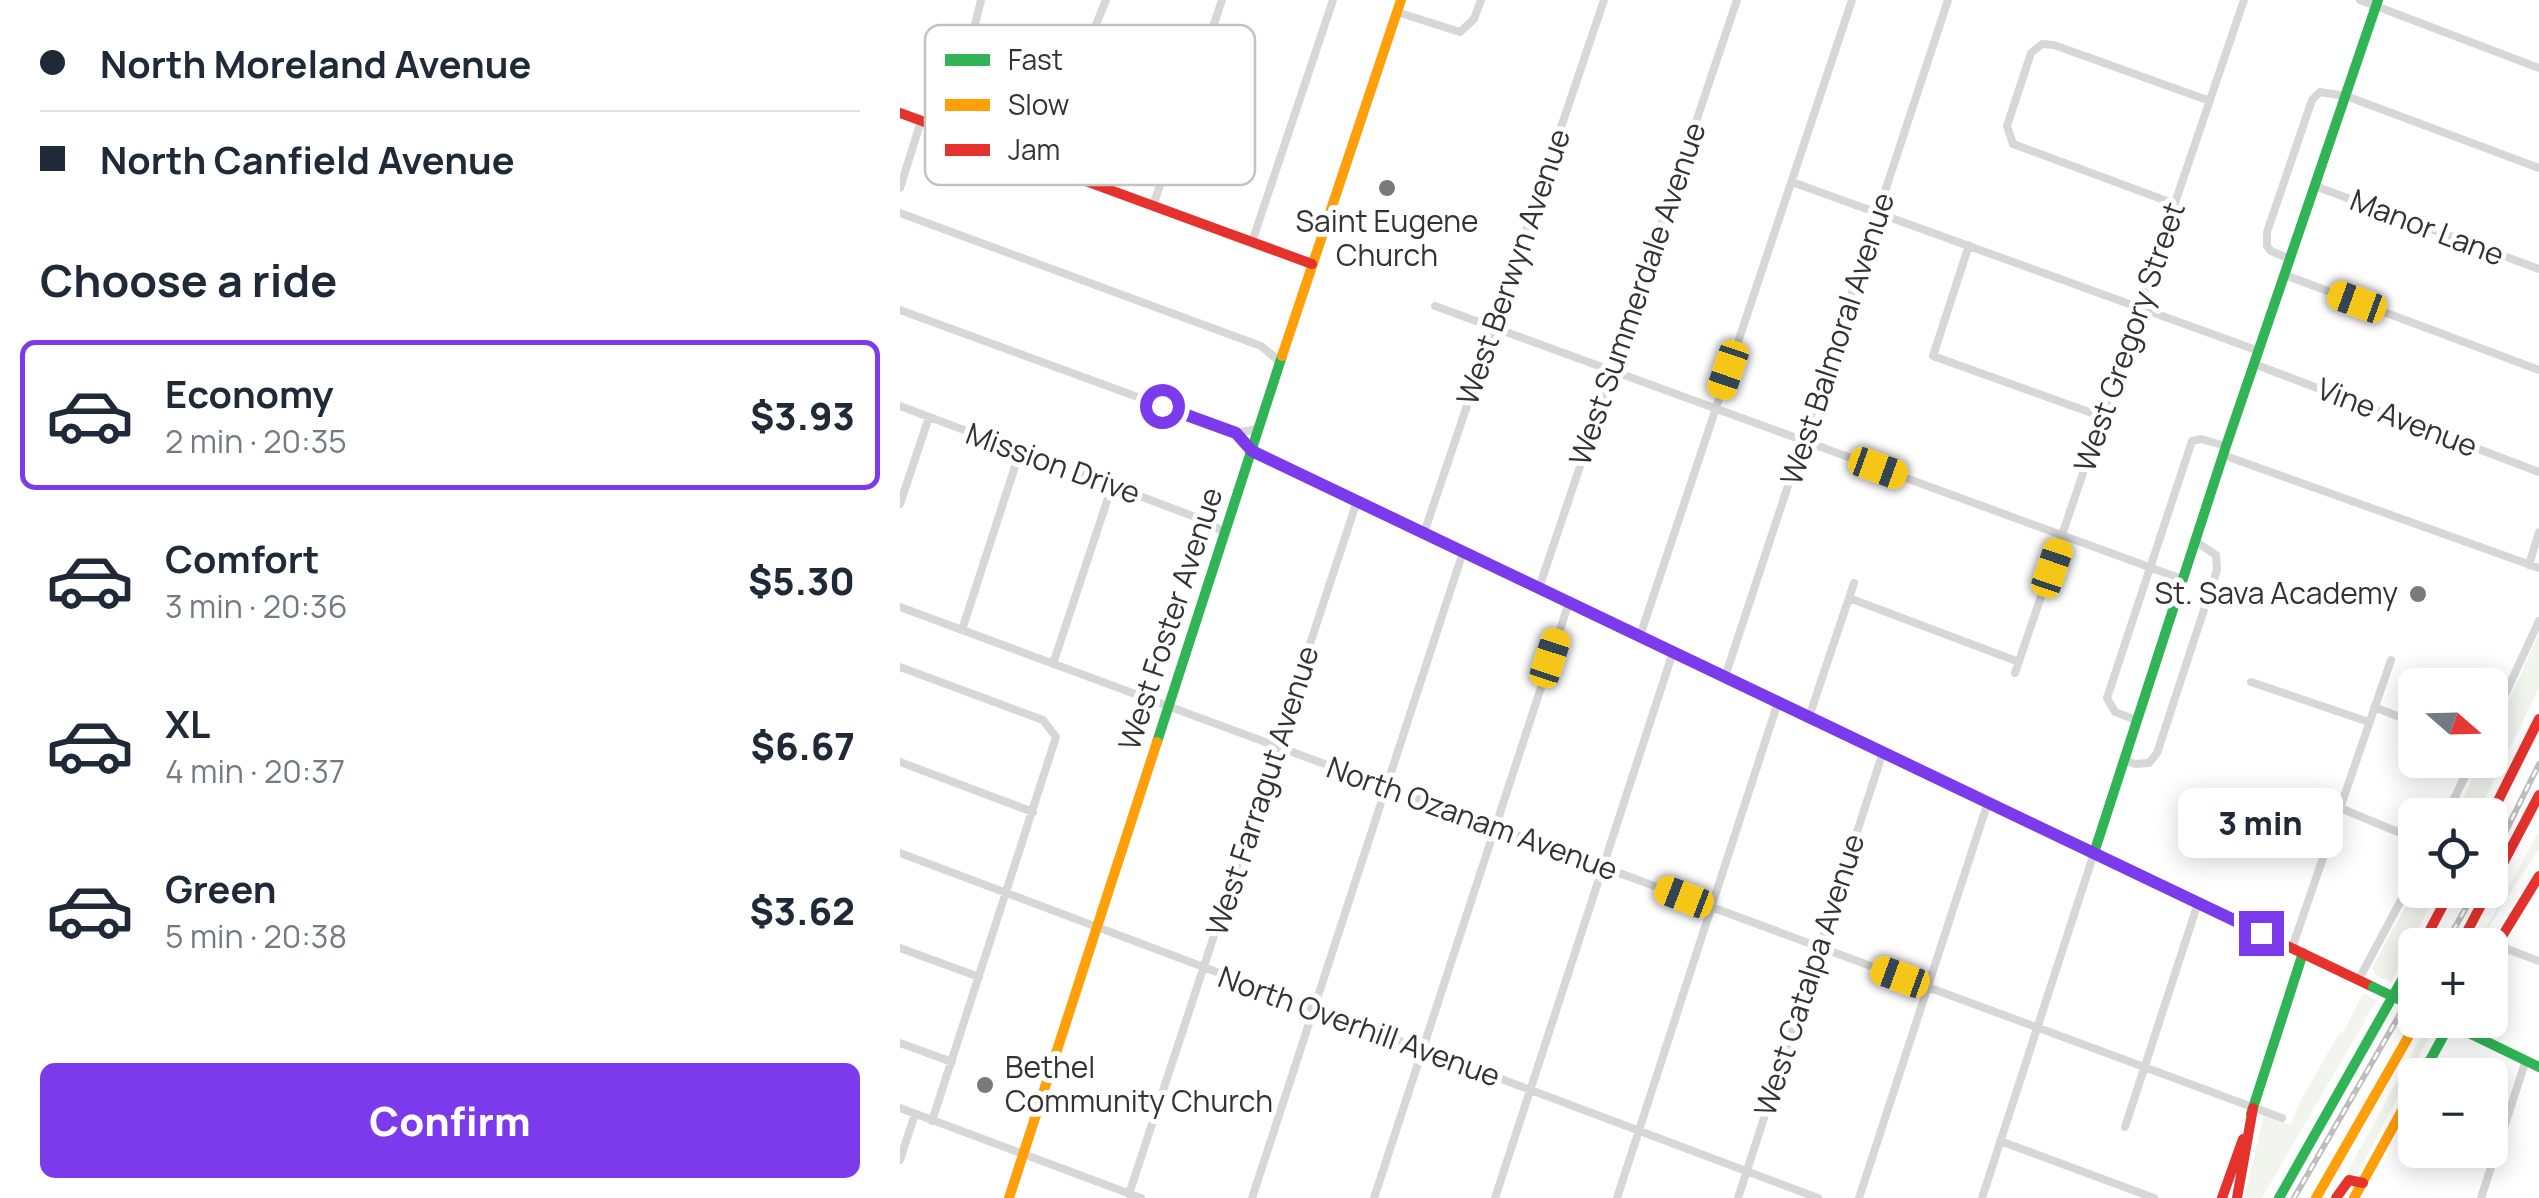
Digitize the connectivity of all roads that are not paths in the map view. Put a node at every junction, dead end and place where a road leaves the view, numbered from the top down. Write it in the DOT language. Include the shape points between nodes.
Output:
graph roads {
  1 [pos="981,0"];
  2 [pos="1106,0"];
  3 [pos="1222,0"];
  4 [pos="1333,0"];
  5 [pos="1480,0"];
  6 [pos="1604,0"];
  7 [pos="1737,0"];
  8 [pos="1852,0"];
  9 [pos="1948,0"];
  10 [pos="2244,0"];
  11 [pos="2360,0"];
  12 [pos="2377,3"];
  13 [pos="1399,6"];
  14 [pos="975,25"];
  15 [pos="1096,25"];
  16 [pos="1214,25"];
  17 [pos="2539,68"];
  18 [pos="2346,96"];
  19 [pos="2210,101"];
  20 [pos="900,113"];
  21 [pos="921,121"];
  22 [pos="925,122"];
  23 [pos="2539,168"];
  24 [pos="1792,182"];
  25 [pos="1096,185"];
  26 [pos="1160,185"];
  27 [pos="2315,186"];
  28 [pos="900,188"];
  29 [pos="2175,204"];
  30 [pos="1153,206"];
  31 [pos="900,213"];
  32 [pos="1879,213"];
  33 [pos="1252,242"];
  34 [pos="1969,245"];
  35 [pos="2290,259"];
  36 [pos="1312,264"];
  37 [pos="2539,270"];
  38 [pos="2284,275"];
  39 [pos="1435,306"];
  40 [pos="2140,306"];
  41 [pos="900,310"];
  42 [pos="1494,328"];
  43 [pos="1286,344"];
  44 [pos="1262,346"];
  45 [pos="2259,351"];
  46 [pos="1280,362"];
  47 [pos="2254,364"];
  48 [pos="2539,370"];
  49 [pos="1612,371"];
  50 [pos="900,406"];
  51 [pos="1715,408"];
  52 [pos="2102,417"];
  53 [pos="929,418"];
  54 [pos="1258,429"];
  55 [pos="1236,433"];
  56 [pos="1804,441"];
  57 [pos="2224,450"];
  58 [pos="1252,451"];
  59 [pos="1020,452"];
  60 [pos="2539,472"];
  61 [pos="1112,486"];
  62 [pos="1357,501"];
  63 [pos="900,504"];
  64 [pos="1226,528"];
  65 [pos="2539,532"];
  66 [pos="1424,533"];
  67 [pos="2062,536"];
  68 [pos="2195,541"];
  69 [pos="1463,552"];
  70 [pos="2528,565"];
  71 [pos="2148,567"];
  72 [pos="2539,568"];
  73 [pos="2182,580"];
  74 [pos="1854,582"];
  75 [pos="1539,588"];
  76 [pos="1849,598"];
  77 [pos="1568,602"];
  78 [pos="900,607"];
  79 [pos="2539,621"];
  80 [pos="962,630"];
  81 [pos="1640,636"];
  82 [pos="1673,652"];
  83 [pos="2391,660"];
  84 [pos="2019,662"];
  85 [pos="1053,664"];
  86 [pos="900,667"];
  87 [pos="2016,673"];
  88 [pos="1725,677"];
  89 [pos="2251,682"];
  90 [pos="2508,688"];
  91 [pos="1778,702"];
  92 [pos="1169,707"];
  93 [pos="2374,707"];
  94 [pos="2398,716"];
  95 [pos="1808,717"];
  96 [pos="2539,718"];
  97 [pos="2136,720"];
  98 [pos="2370,722"];
  99 [pos="1278,747"];
  100 [pos="1883,752"];
  101 [pos="2124,760"];
  102 [pos="900,762"];
  103 [pos="1386,787"];
  104 [pos="2539,796"];
  105 [pos="2499,798"];
  106 [pos="1988,802"];
  107 [pos="2340,808"];
  108 [pos="1033,812"];
  109 [pos="1494,827"];
  110 [pos="2398,832"];
  111 [pos="900,853"];
  112 [pos="2094,853"];
  113 [pos="1603,867"];
  114 [pos="2539,876"];
  115 [pos="1008,893"];
  116 [pos="2198,902"];
  117 [pos="2398,906"];
  118 [pos="1712,907"];
  119 [pos="1097,928"];
  120 [pos="2469,928"];
  121 [pos="2507,928"];
  122 [pos="1819,947"];
  123 [pos="900,948"];
  124 [pos="2508,949"];
  125 [pos="2298,950"];
  126 [pos="2539,961"];
  127 [pos="1205,970"];
  128 [pos="979,977"];
  129 [pos="2359,980"];
  130 [pos="1927,987"];
  131 [pos="2398,987"];
  132 [pos="2398,999"];
  133 [pos="1313,1010"];
  134 [pos="2036,1028"];
  135 [pos="2408,1038"];
  136 [pos="2482,1038"];
  137 [pos="900,1043"];
  138 [pos="1422,1050"];
  139 [pos="2526,1060"];
  140 [pos="952,1062"];
  141 [pos="2539,1067"];
  142 [pos="2144,1068"];
  143 [pos="1530,1090"];
  144 [pos="900,1108"];
  145 [pos="2254,1108"];
  146 [pos="915,1114"];
  147 [pos="2282,1118"];
  148 [pos="2398,1118"];
  149 [pos="932,1120"];
  150 [pos="2125,1127"];
  151 [pos="1638,1131"];
  152 [pos="2000,1140"];
  153 [pos="1023,1154"];
  154 [pos="900,1160"];
  155 [pos="1746,1171"];
  156 [pos="2363,1183"];
  157 [pos="1129,1194"];
  158 [pos="1009,1198"];
  159 [pos="1141,1198"];
  160 [pos="1252,1198"];
  161 [pos="1374,1198"];
  162 [pos="1495,1198"];
  163 [pos="1617,1198"];
  164 [pos="1738,1198"];
  165 [pos="1818,1198"];
  166 [pos="1860,1198"];
  167 [pos="1982,1198"];
  168 [pos="2154,1198"];
  169 [pos="2222,1198"];
  170 [pos="2237,1198"];
  171 [pos="2279,1198"];
  172 [pos="2316,1198"];
  173 [pos="2336,1198"];
  174 [pos="2354,1198"];
  175 [pos="2481,1198"];
  1 -- 14 [label="street"];
  2 -- 15 [label="street"];
  3 -- 16 [label="street"];
  4 -- 33 [label="street"];
  5 -- 13 [label="street" via="1474,20 1460,32"];
  6 -- 42 [label="street, West Berwyn Avenue"];
  7 -- 49 [label="street, West Summerdale Avenue"];
  8 -- 24 [label="street"];
  9 -- 32 [label="street, West Balmoral Avenue"];
  10 -- 19 [label="street, West Gregory Street"];
  11 -- 12 [label="street"];
  12 -- 17 [label="street"];
  12 -- 18 [label="main road"];
  13 -- 36 [label="main road, West Foster Avenue"];
  18 -- 23 [label="street"];
  18 -- 27 [label="main road"];
  18 -- 35 [label="street" via="2325,91 2312,100 2266,240"];
  19 -- 29 [label="street, West Gregory Street"];
  19 -- 29 [label="street" via="2054,45 2031,53 2009,138 2020,148"];
  20 -- 21 [label="main road"];
  21 -- 22 [label="main road"];
  21 -- 28 [label="street"];
  24 -- 32 [label="street"];
  24 -- 51 [label="street"];
  25 -- 30 [label="main road"];
  26 -- 30 [label="street"];
  27 -- 35 [label="main road"];
  27 -- 37 [label="street, Manor Lane"];
  29 -- 40 [label="street, West Gregory Street"];
  30 -- 33 [label="main road"];
  31 -- 44 [label="street"];
  32 -- 34 [label="street"];
  32 -- 56 [label="street, West Balmoral Avenue"];
  33 -- 36 [label="main road"];
  34 -- 40 [label="street"];
  34 -- 52 [label="street" via="1933,356"];
  35 -- 38 [label="main road"];
  36 -- 43 [label="main road, West Foster Avenue"];
  38 -- 45 [label="main road"];
  38 -- 48 [label="street"];
  39 -- 42 [label="street"];
  40 -- 45 [label="street"];
  40 -- 52 [label="street, West Gregory Street"];
  41 -- 55 [label="street"];
  42 -- 49 [label="street"];
  42 -- 66 [label="street, West Berwyn Avenue"];
  43 -- 44 [label="street"];
  43 -- 46 [label="main road, West Foster Avenue"];
  44 -- 46 [label="street"];
  45 -- 47 [label="main road"];
  46 -- 54 [label="main road, West Foster Avenue"];
  47 -- 57 [label="main road"];
  47 -- 60 [label="street, Vine Avenue"];
  49 -- 51 [label="street"];
  49 -- 75 [label="street, West Summerdale Avenue"];
  50 -- 53 [label="street, Mission Drive"];
  51 -- 56 [label="street"];
  51 -- 81 [label="street"];
  52 -- 67 [label="street, West Gregory Street"];
  53 -- 59 [label="street, Mission Drive"];
  53 -- 63 [label="street"];
  54 -- 55 [label="street"];
  54 -- 58 [label="main road, West Foster Avenue"];
  55 -- 58 [label="street"];
  56 -- 67 [label="street"];
  56 -- 88 [label="street, West Balmoral Avenue"];
  57 -- 68 [label="main road"];
  57 -- 70 [label="street"];
  57 -- 71 [label="street" via="2192,441"];
  58 -- 62 [label="main road"];
  58 -- 64 [label="main road, West Foster Avenue"];
  59 -- 61 [label="street, Mission Drive"];
  59 -- 80 [label="street"];
  61 -- 64 [label="street, Mission Drive"];
  61 -- 85 [label="street"];
  62 -- 66 [label="main road"];
  62 -- 99 [label="street, West Farragut Avenue"];
  64 -- 92 [label="main road, West Foster Avenue"];
  65 -- 70 [label="street"];
  66 -- 69 [label="main road"];
  67 -- 71 [label="street"];
  67 -- 84 [label="street, West Gregory Street"];
  68 -- 73 [label="main road"];
  68 -- 101 [label="street" via="2216,554 2217,570 2157,753 2149,763"];
  69 -- 75 [label="main road"];
  69 -- 103 [label="street"];
  70 -- 72 [label="street"];
  71 -- 73 [label="street"];
  71 -- 97 [label="street" via="2107,698 2115,712"];
  73 -- 97 [label="main road"];
  74 -- 76 [label="street"];
  75 -- 77 [label="main road"];
  76 -- 84 [label="street"];
  76 -- 95 [label="street"];
  77 -- 81 [label="main road"];
  77 -- 109 [label="street"];
  78 -- 80 [label="street, North Ozanam Avenue"];
  79 -- 90 [label="street"];
  80 -- 85 [label="street, North Ozanam Avenue"];
  81 -- 82 [label="main road"];
  82 -- 88 [label="main road"];
  82 -- 113 [label="street"];
  83 -- 93 [label="street"];
  84 -- 87 [label="street, West Gregory Street"];
  85 -- 92 [label="street, North Ozanam Avenue"];
  86 -- 108 [label="street" via="1043,720 1053,730 1055,746"];
  88 -- 91 [label="main road"];
  89 -- 98 [label="street"];
  91 -- 95 [label="main road"];
  91 -- 118 [label="street"];
  92 -- 99 [label="street, North Ozanam Avenue"];
  92 -- 119 [label="main road, West Foster Avenue"];
  93 -- 94 [label="street"];
  93 -- 98 [label="street"];
  95 -- 100 [label="main road"];
  96 -- 105 [label="main road"];
  97 -- 101 [label="main road"];
  98 -- 107 [label="street"];
  99 -- 103 [label="street, North Ozanam Avenue"];
  99 -- 127 [label="street, West Farragut Avenue"];
  100 -- 106 [label="main road"];
  100 -- 122 [label="street, West Catalpa Avenue"];
  101 -- 112 [label="main road"];
  102 -- 108 [label="street"];
  103 -- 109 [label="street, North Ozanam Avenue"];
  103 -- 133 [label="street"];
  104 -- 120 [label="main road"];
  106 -- 112 [label="main road"];
  106 -- 130 [label="street"];
  107 -- 110 [label="street"];
  107 -- 125 [label="street"];
  108 -- 115 [label="street"];
  109 -- 113 [label="street, North Ozanam Avenue"];
  109 -- 138 [label="street"];
  111 -- 115 [label="street, North Overhill Avenue"];
  112 -- 116 [label="main road"];
  112 -- 134 [label="street"];
  113 -- 118 [label="street, North Ozanam Avenue"];
  113 -- 143 [label="street"];
  114 -- 121 [label="main road"];
  115 -- 119 [label="street, North Overhill Avenue"];
  115 -- 128 [label="street"];
  116 -- 125 [label="main road"];
  116 -- 142 [label="street"];
  117 -- 129 [label="street"];
  118 -- 122 [label="street, North Ozanam Avenue"];
  118 -- 151 [label="street"];
  119 -- 127 [label="street, North Overhill Avenue"];
  119 -- 153 [label="main road, West Foster Avenue"];
  122 -- 130 [label="street, North Ozanam Avenue"];
  122 -- 155 [label="street, West Catalpa Avenue"];
  123 -- 128 [label="street"];
  124 -- 126 [label="street"];
  125 -- 129 [label="main road"];
  125 -- 145 [label="main road"];
  127 -- 133 [label="street, North Overhill Avenue"];
  127 -- 157 [label="street, West Farragut Avenue"];
  128 -- 140 [label="street"];
  129 -- 132 [label="main road, bridge"];
  130 -- 134 [label="street, North Ozanam Avenue"];
  130 -- 166 [label="street"];
  131 -- 171 [label="main road"];
  133 -- 138 [label="street, North Overhill Avenue"];
  133 -- 160 [label="street"];
  134 -- 142 [label="street, North Ozanam Avenue"];
  134 -- 152 [label="street"];
  135 -- 172 [label="main road"];
  136 -- 139 [label="main road"];
  137 -- 140 [label="street"];
  138 -- 143 [label="street, North Overhill Avenue"];
  138 -- 161 [label="street"];
  139 -- 141 [label="main road"];
  139 -- 175 [label="street"];
  140 -- 149 [label="street"];
  142 -- 145 [label="street, North Ozanam Avenue"];
  142 -- 150 [label="street"];
  143 -- 151 [label="street, North Overhill Avenue"];
  143 -- 162 [label="street"];
  144 -- 146 [label="street"];
  145 -- 147 [label="street, North Ozanam Avenue"];
  145 -- 169 [label="main road"];
  145 -- 170 [label="main road"];
  146 -- 149 [label="street"];
  146 -- 154 [label="street"];
  148 -- 156 [label="main road"];
  149 -- 153 [label="street"];
  151 -- 155 [label="street, North Overhill Avenue"];
  151 -- 163 [label="street"];
  152 -- 167 [label="street"];
  152 -- 168 [label="street"];
  153 -- 157 [label="street"];
  153 -- 158 [label="main road, West Foster Avenue"];
  155 -- 164 [label="street, West Catalpa Avenue"];
  155 -- 165 [label="street, North Overhill Avenue"];
  156 -- 173 [label="main road" via="2349,1180"];
  156 -- 174 [label="main road"];
  157 -- 159 [label="street"];
}
